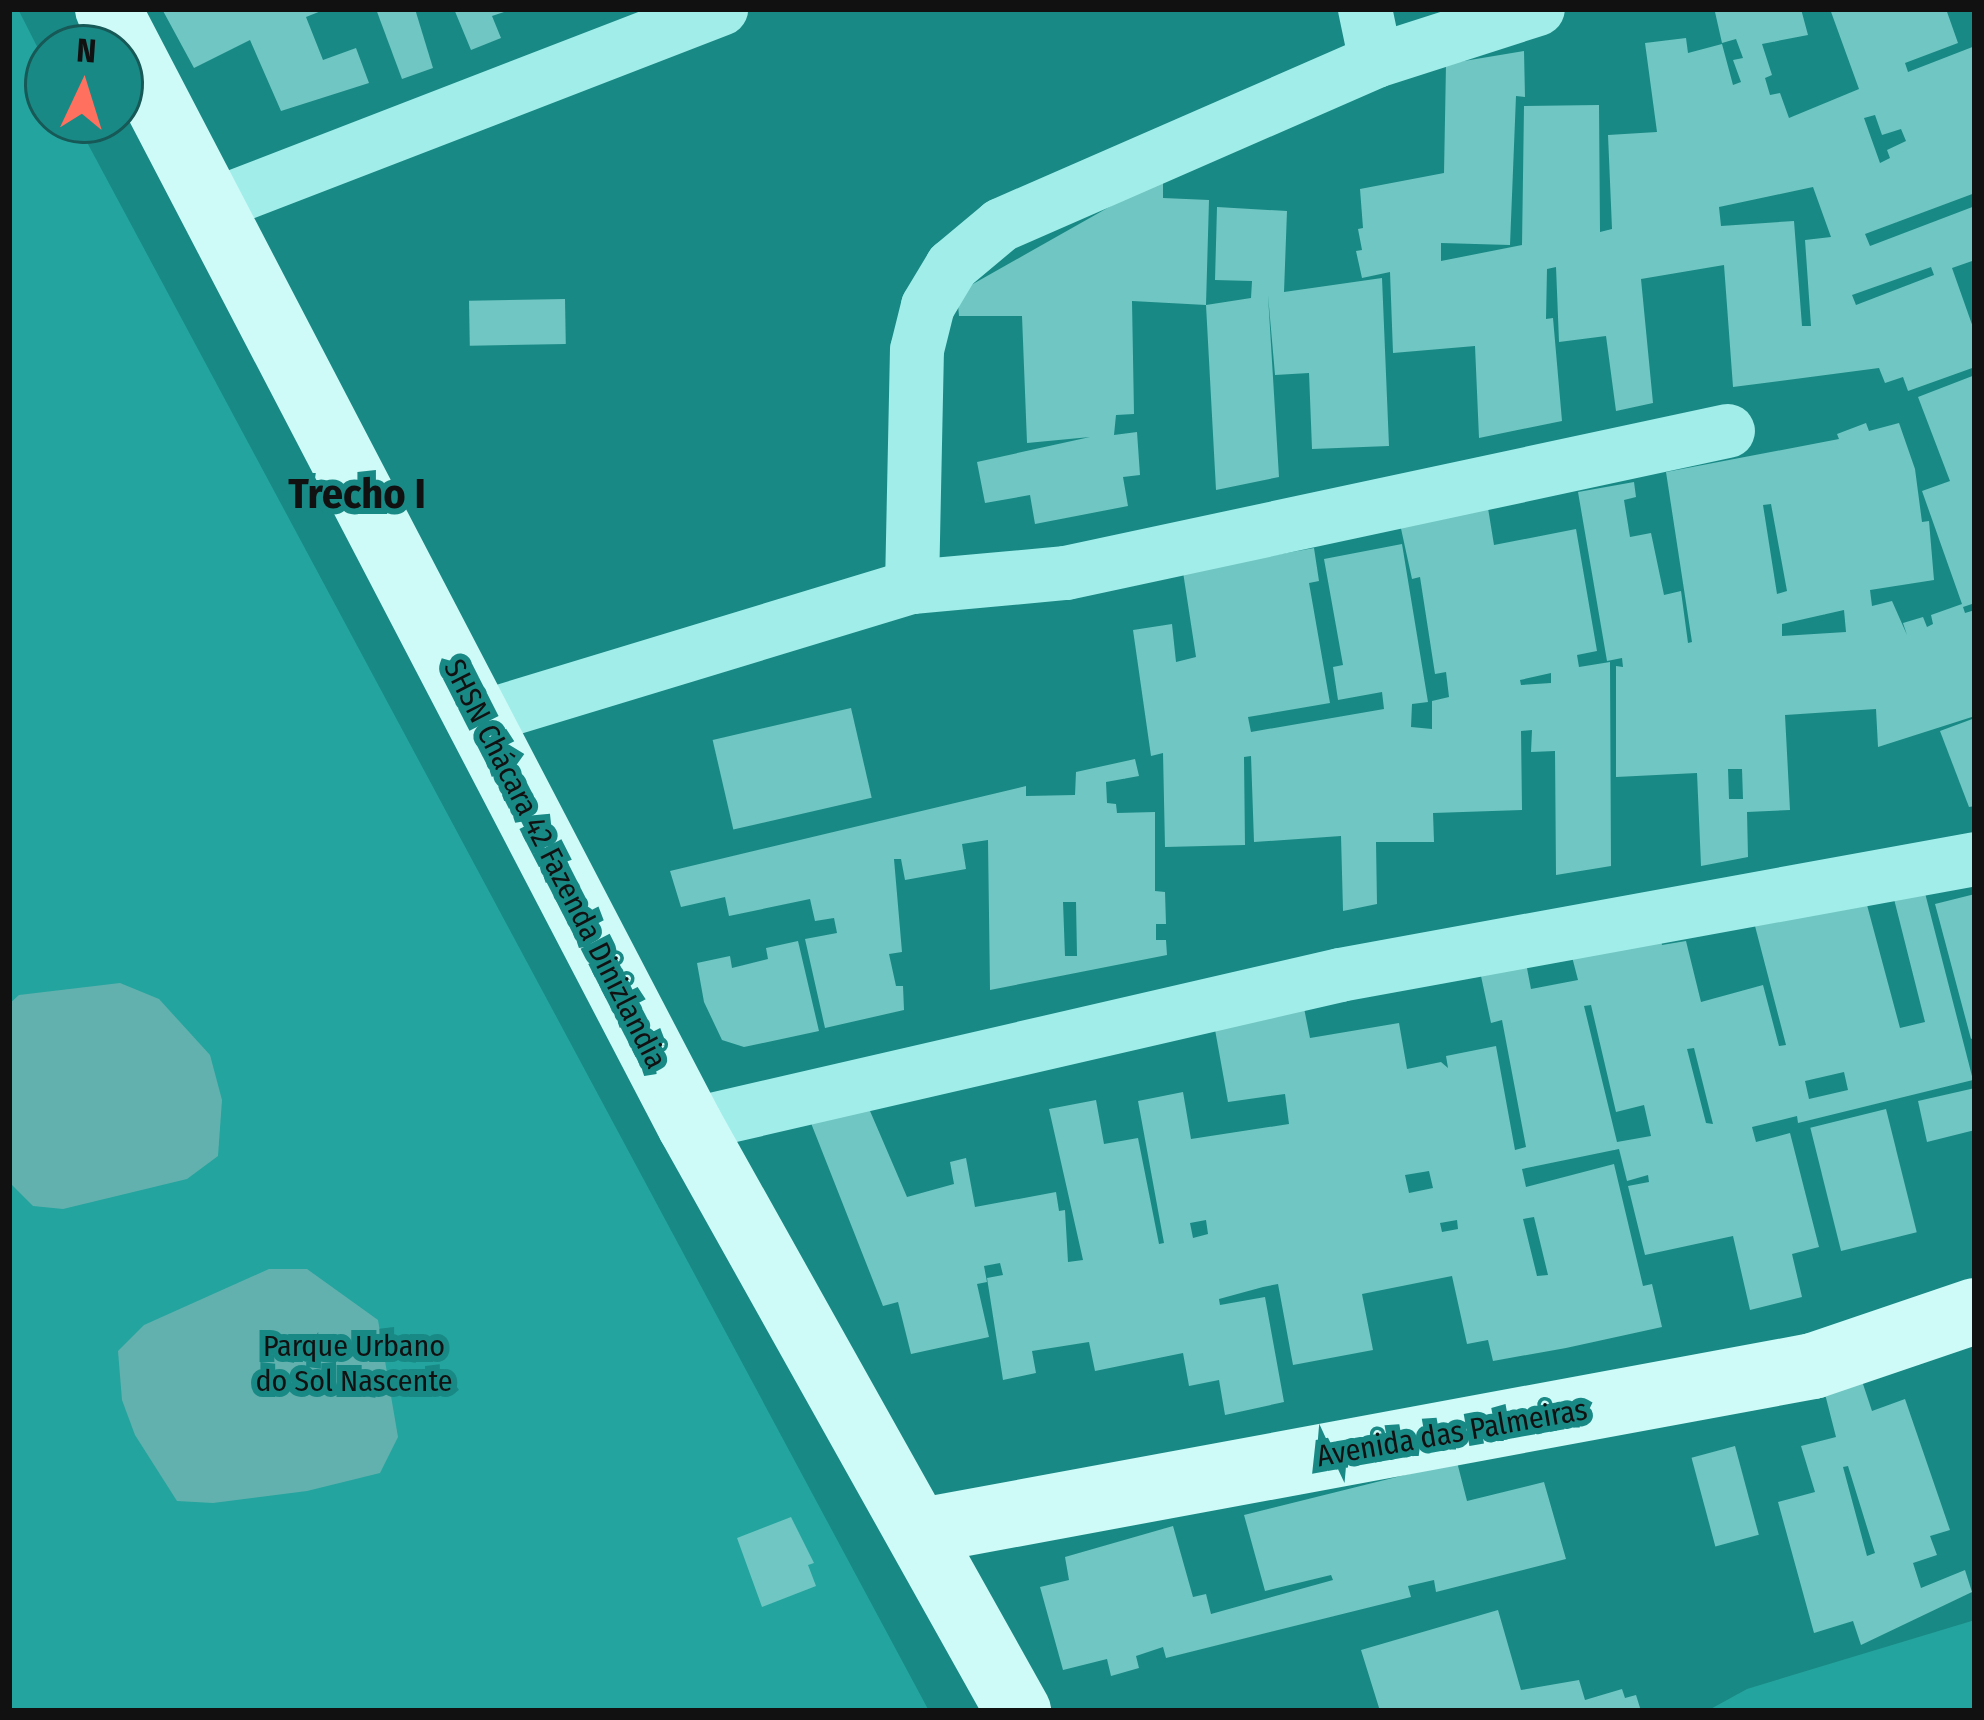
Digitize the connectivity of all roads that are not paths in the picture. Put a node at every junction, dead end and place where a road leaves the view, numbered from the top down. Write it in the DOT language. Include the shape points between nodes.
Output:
graph roads {
  1 [pos="108,9"];
  2 [pos="721,9"];
  3 [pos="1538,9"];
  4 [pos="1371,35"];
  5 [pos="211,206"];
  6 [pos="1728,431"];
  7 [pos="912,587"];
  8 [pos="480,718"];
  9 [pos="1975,859"];
  10 [pos="690,1125"];
  11 [pos="1975,1311"];
  12 [pos="922,1531"];
  13 [pos="1018,1711"];
  1 -- 5 [label="street, SHSN Chácara 42 Fazenda Dinizlandia"];
  2 -- 5 [label="street"];
  3 -- 4 [label="street"];
  4 -- 7 [label="street" via="1001,225 952,266 928,306 916,350"];
  5 -- 8 [label="street, SHSN Chácara 42 Fazenda Dinizlandia"];
  6 -- 7 [label="street" via="1066,573"];
  7 -- 8 [label="street"];
  8 -- 10 [label="street, SHSN Chácara 42 Fazenda Dinizlandia"];
  9 -- 10 [label="street" via="1340,975"];
  10 -- 12 [label="street, SHSN Chácara 42 Fazenda Dinizlandia"];
  11 -- 12 [label="street, Avenida das Palmeiras" via="1813,1366"];
  12 -- 13 [label="street, SHSN Chácara 42 Fazenda Dinizlandia"];
}
